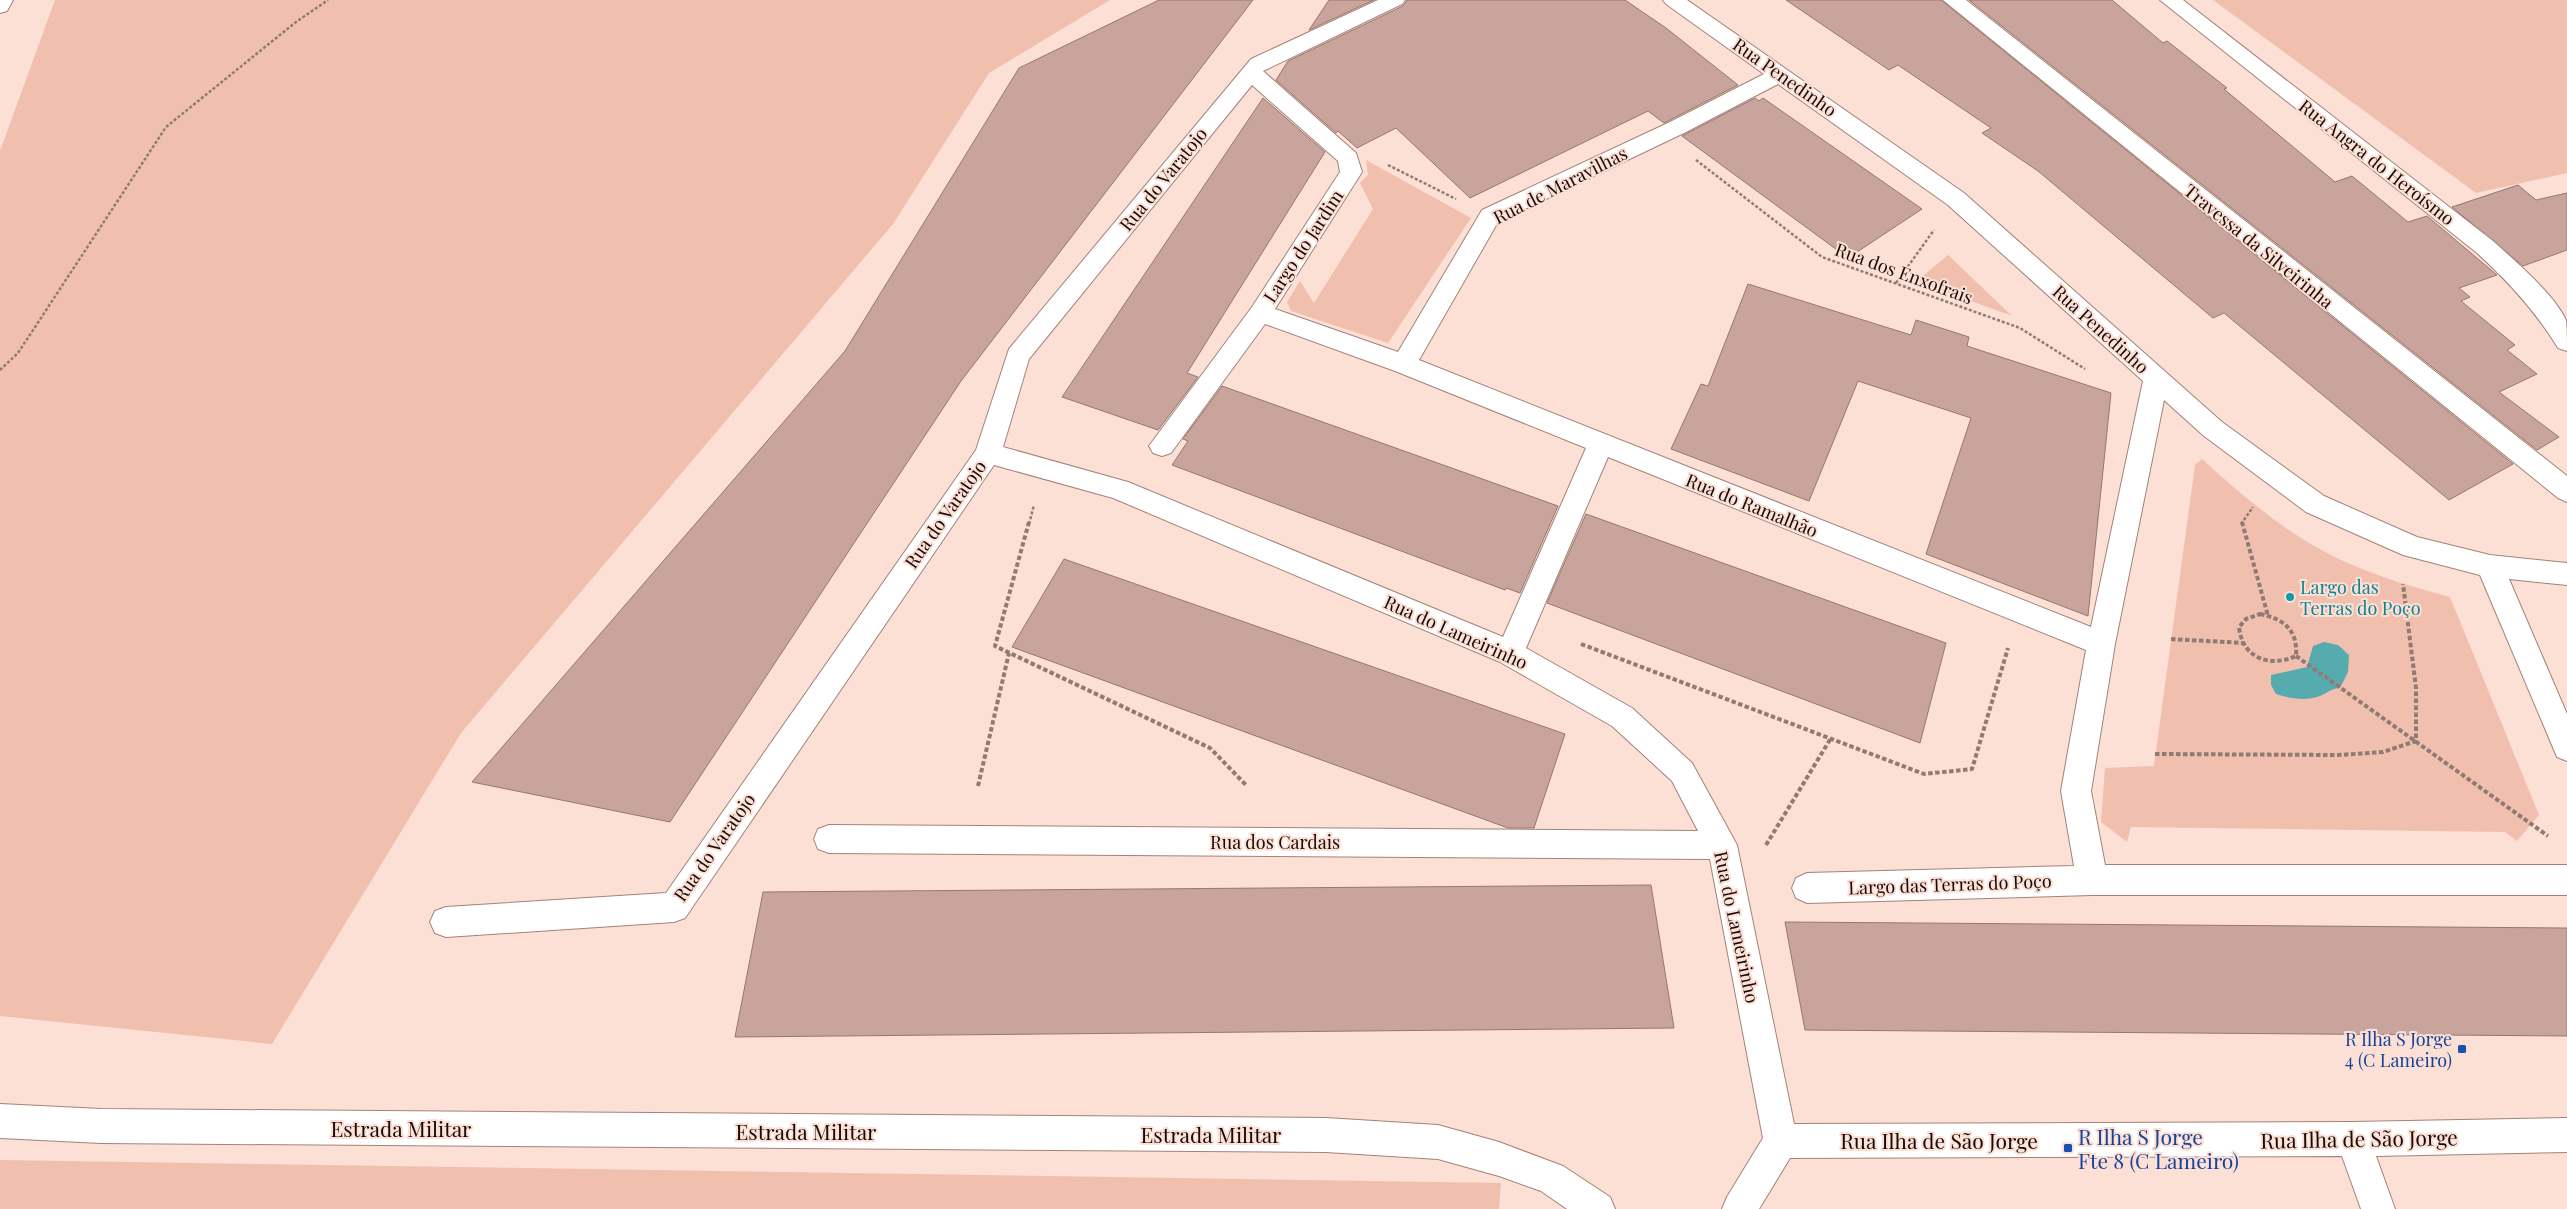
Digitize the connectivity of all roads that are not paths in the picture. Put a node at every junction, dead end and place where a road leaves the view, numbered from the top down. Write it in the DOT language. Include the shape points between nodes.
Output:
graph roads {
  1 [pos="3,0"];
  2 [pos="1395,0"];
  3 [pos="1674,0"];
  4 [pos="1953,0"];
  5 [pos="2170,0"];
  6 [pos="0,7"];
  7 [pos="1251,72"];
  8 [pos="1781,74"];
  9 [pos="1260,313"];
  10 [pos="2561,319"];
  11 [pos="2567,342"];
  12 [pos="1404,364"];
  13 [pos="2156,379"];
  14 [pos="1601,444"];
  15 [pos="1162,446"];
  16 [pos="988,452"];
  17 [pos="2567,491"];
  18 [pos="2490,566"];
  19 [pos="2567,574"];
  20 [pos="2102,644"];
  21 [pos="1510,653"];
  22 [pos="2567,748"];
  23 [pos="829,839"];
  24 [pos="1722,845"];
  25 [pos="2092,880"];
  26 [pos="2567,880"];
  27 [pos="1807,888"];
  28 [pos="446,922"];
  29 [pos="0,1121"];
  30 [pos="2567,1135"];
  31 [pos="2353,1139"];
  32 [pos="1780,1141"];
  33 [pos="1598,1209"];
  34 [pos="1739,1209"];
  35 [pos="2378,1209"];
  1 -- 6 [label="street"];
  2 -- 7 [label="street, Rua do Varatojo" via="1258,64"];
  3 -- 8 [label="street, Rua Penedinho"];
  4 -- 17 [label="street, Travessa da Silveirinha"];
  5 -- 10 [label="street, Rua Angra do Heroísmo" via="2455,222"];
  7 -- 9 [label="street, Largo do Jardim" via="1348,158 1351,172"];
  7 -- 16 [label="street, Rua do Varatojo" via="1018,356"];
  8 -- 12 [label="street, Rua de Maravilhas" via="1490,216"];
  8 -- 13 [label="street, Rua Penedinho" via="1956,199"];
  9 -- 12 [label="street, Largo do Jardim"];
  9 -- 15 [label="street"];
  10 -- 11 [label="street, Rua Angra do Heroísmo"];
  12 -- 14 [label="street, Rua do Ramalhão"];
  13 -- 18 [label="street, Rua Penedinho" via="2213,429 2315,504 2412,547"];
  13 -- 20 [label="street"];
  14 -- 20 [label="street, Rua do Ramalhão"];
  14 -- 21 [label="street"];
  16 -- 21 [label="street, Rua do Lameirinho" via="1120,489"];
  16 -- 28 [label="street, Rua do Varatojo" via="674,907"];
  18 -- 19 [label="street, Rua Penedinho"];
  18 -- 22 [label="street"];
  20 -- 25 [label="street" via="2076,791"];
  21 -- 24 [label="street, Rua do Lameirinho" via="1622,717 1682,772"];
  23 -- 24 [label="street, Rua dos Cardais"];
  24 -- 32 [label="street, Rua do Lameirinho"];
  25 -- 26 [label="street, Largo das Terras do Poço"];
  25 -- 27 [label="street, Largo das Terras do Poço"];
  29 -- 33 [label="street, Estrada Militar" via="121,1126 1326,1135 1438,1142 1464,1149 1551,1178"];
  30 -- 31 [label="street, Rua Ilha de São Jorge"];
  31 -- 32 [label="street, Rua Ilha de São Jorge"];
  31 -- 35 [label="street"];
  32 -- 34 [label="street"];
}
